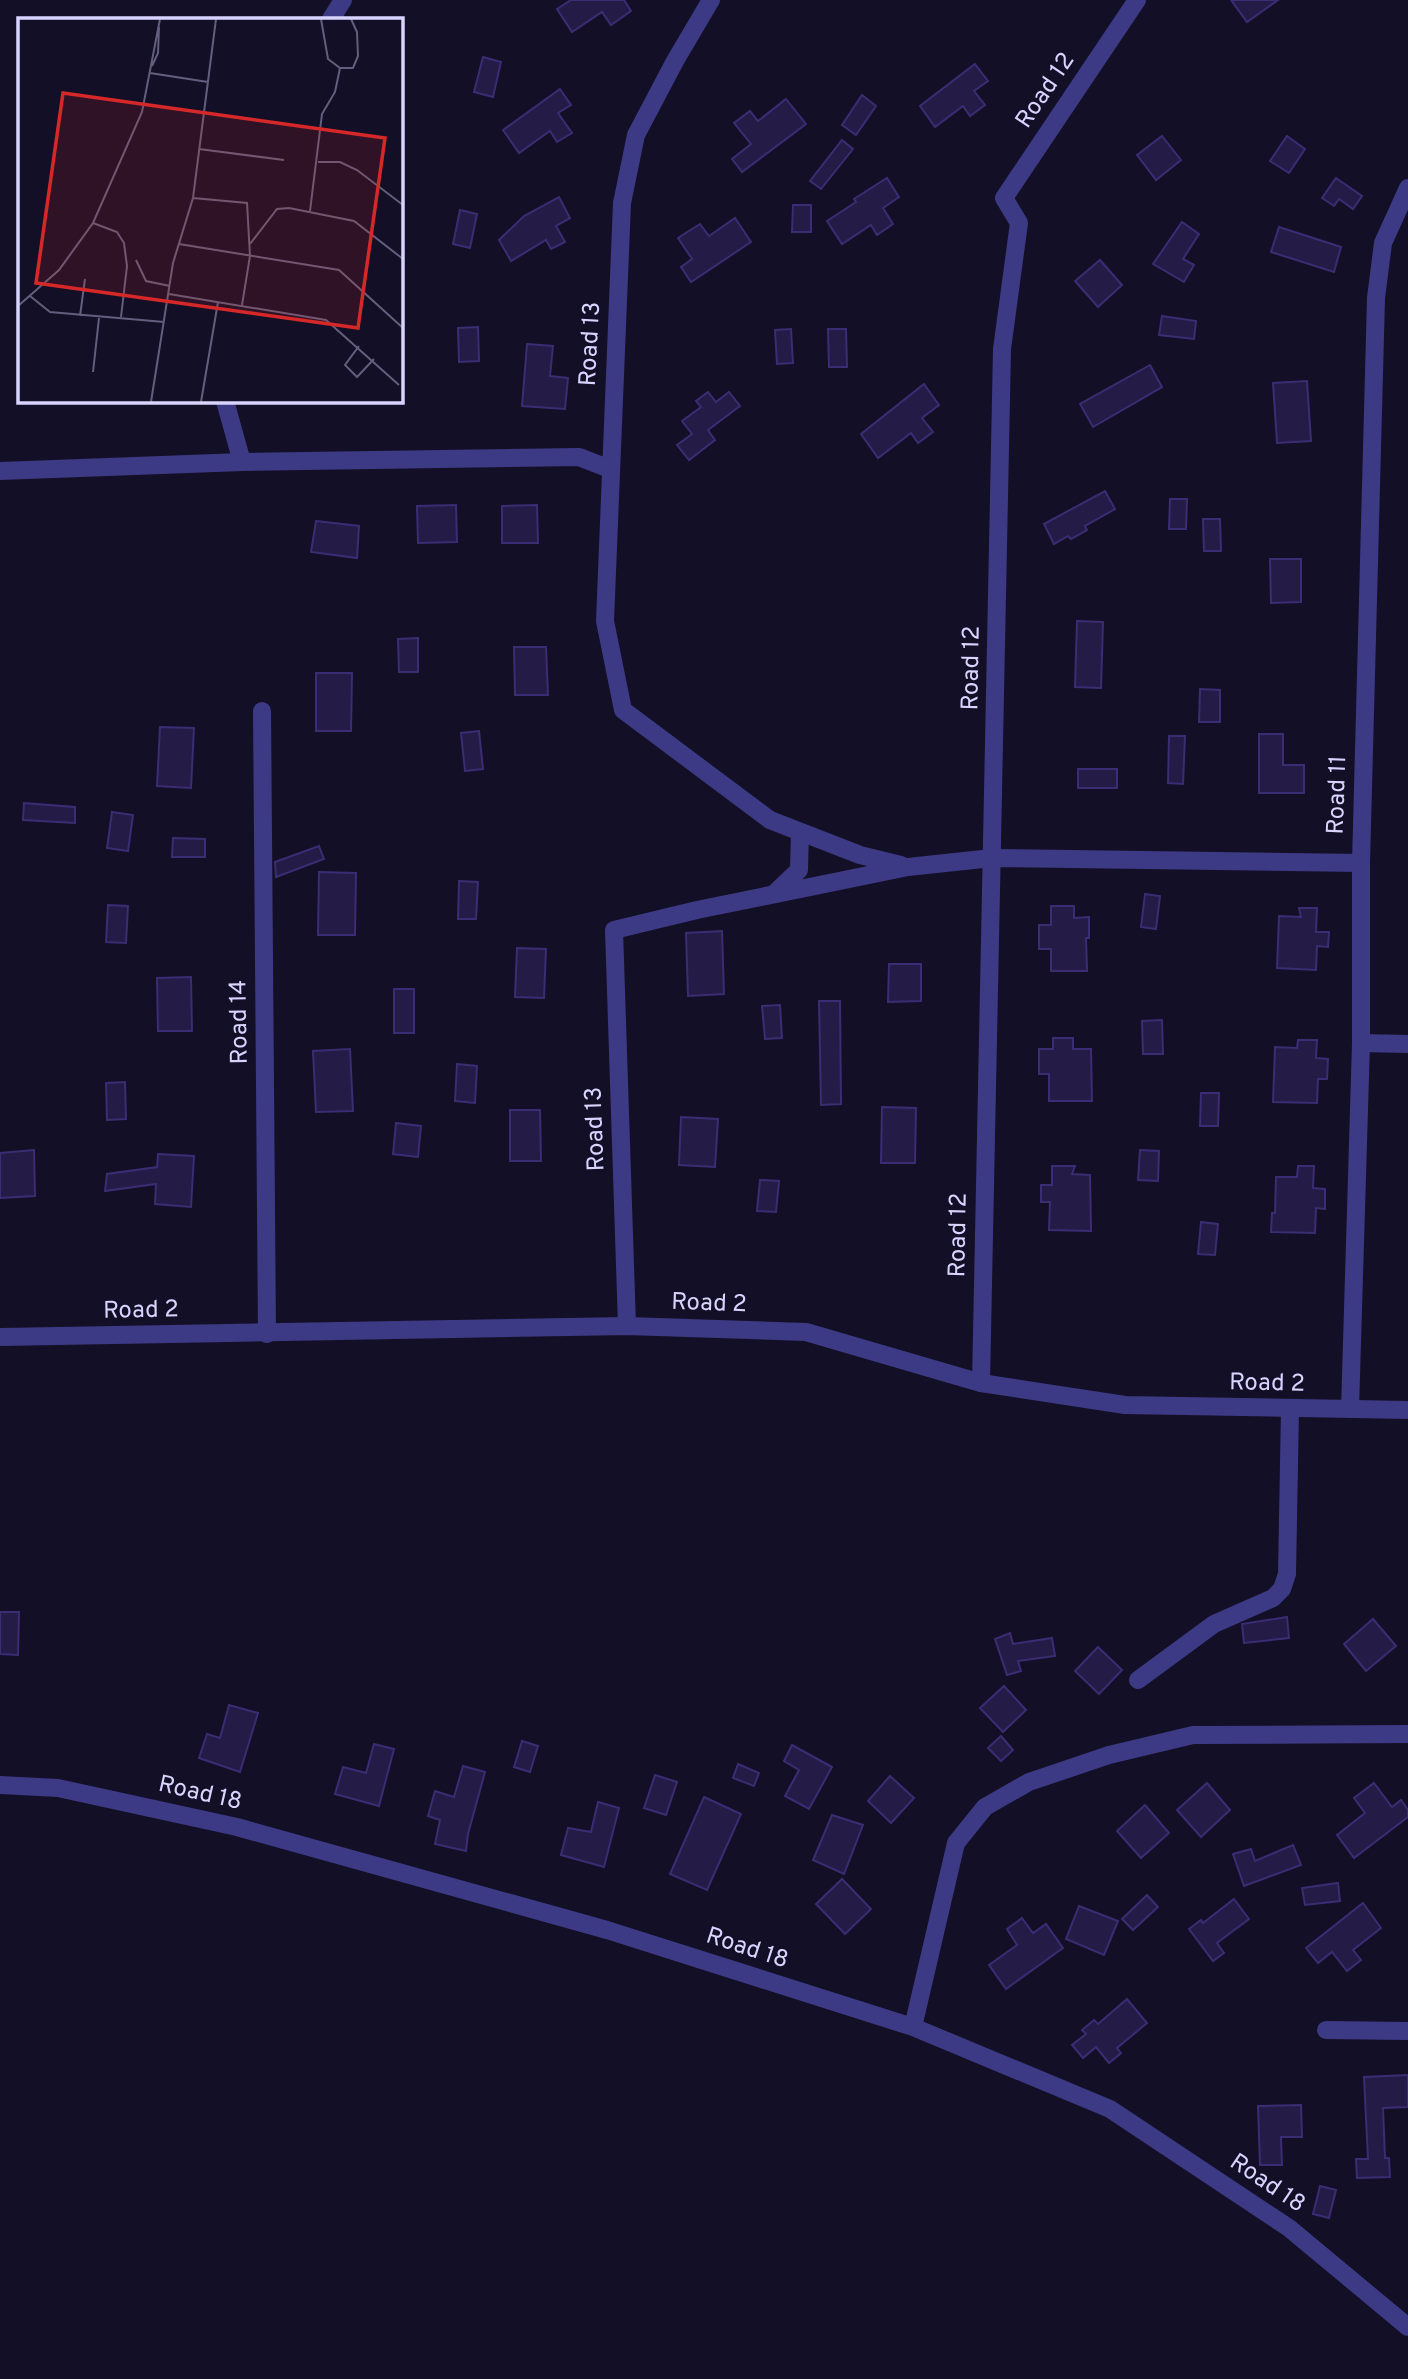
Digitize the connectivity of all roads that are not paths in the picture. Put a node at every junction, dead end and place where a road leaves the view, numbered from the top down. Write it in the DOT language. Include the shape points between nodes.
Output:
graph roads {
  1 [pos="343,0"];
  2 [pos="711,0"];
  3 [pos="1137,0"];
  4 [pos="332,18"];
  5 [pos="1408,188"];
  6 [pos="225,402"];
  7 [pos="242,462"];
  8 [pos="610,469"];
  9 [pos="0,471"];
  10 [pos="262,710"];
  11 [pos="800,832"];
  12 [pos="992,858"];
  13 [pos="1361,863"];
  14 [pos="908,867"];
  15 [pos="775,893"];
  16 [pos="1361,1043"];
  17 [pos="1408,1044"];
  18 [pos="627,1326"];
  19 [pos="267,1334"];
  20 [pos="0,1337"];
  21 [pos="981,1383"];
  22 [pos="1290,1409"];
  23 [pos="1350,1409"];
  24 [pos="1408,1410"];
  25 [pos="1138,1680"];
  26 [pos="1408,1734"];
  27 [pos="0,1785"];
  28 [pos="913,2027"];
  29 [pos="1326,2030"];
  30 [pos="1408,2031"];
  31 [pos="1408,2327"];
  1 -- 4 [label="street"];
  2 -- 8 [label="street, Road 13" via="636,135 622,203"];
  3 -- 12 [label="street, Road 12" via="1004,198 1019,223 1002,349"];
  5 -- 13 [label="street, Road 11" via="1384,243 1376,298"];
  6 -- 7 [label="street"];
  7 -- 8 [label="street" via="579,457"];
  7 -- 9 [label="street"];
  8 -- 11 [label="street, Road 13" via="605,621 623,710 770,820"];
  10 -- 19 [label="street, Road 14"];
  11 -- 14 [label="street"];
  11 -- 15 [label="street" via="799,870"];
  12 -- 13 [label="street"];
  12 -- 14 [label="street"];
  12 -- 21 [label="street, Road 12"];
  13 -- 16 [label="street, Road 11"];
  14 -- 15 [label="street"];
  15 -- 18 [label="street, Road 13" via="614,930"];
  16 -- 17 [label="street"];
  16 -- 23 [label="street, Road 11"];
  18 -- 19 [label="street, Road 2"];
  18 -- 21 [label="street, Road 2" via="806,1332"];
  19 -- 20 [label="street, Road 2"];
  21 -- 22 [label="street, Road 2" via="1125,1405"];
  22 -- 23 [label="street, Road 2"];
  22 -- 25 [label="street" via="1287,1574 1282,1589 1273,1598 1214,1624"];
  23 -- 24 [label="street, Road 2"];
  26 -- 28 [label="street" via="1193,1735 1109,1755 1029,1782 985,1807 956,1843"];
  27 -- 28 [label="street, Road 18" via="58,1788 237,1828 607,1930"];
  28 -- 31 [label="street, Road 18" via="1110,2109 1289,2228"];
  29 -- 30 [label="street"];
}
